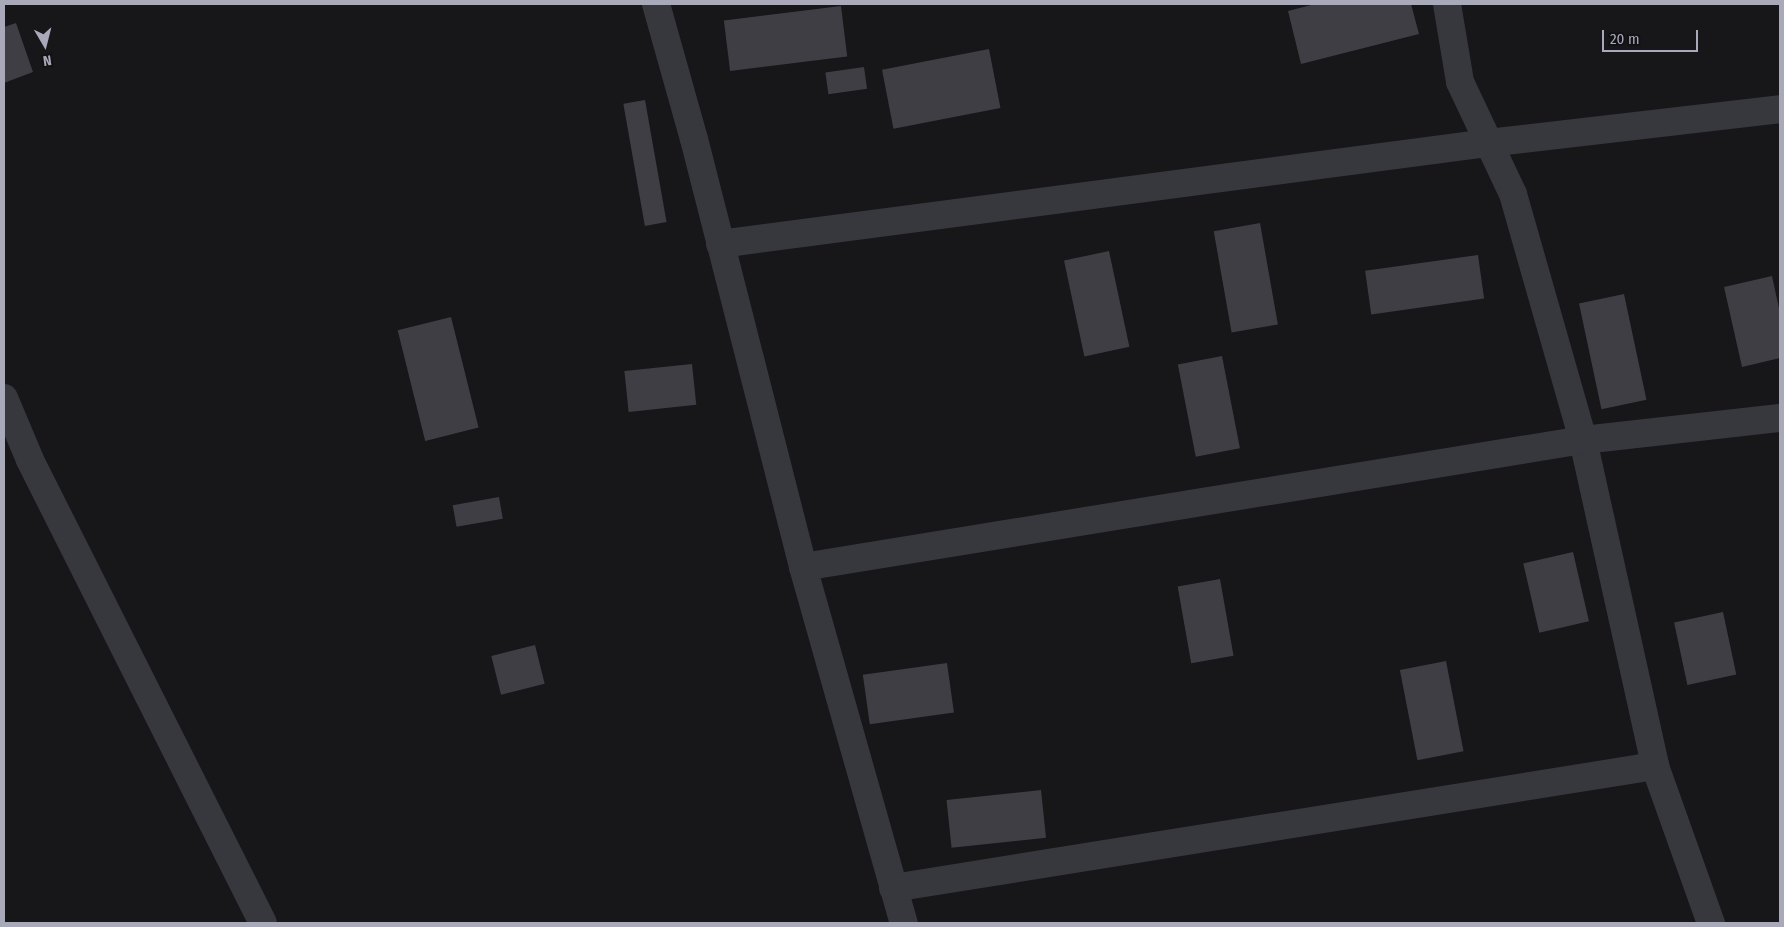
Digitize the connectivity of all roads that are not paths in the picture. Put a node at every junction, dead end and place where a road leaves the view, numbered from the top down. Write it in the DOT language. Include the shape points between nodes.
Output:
graph roads {
  1 [pos="656,4"];
  2 [pos="1447,4"];
  3 [pos="1780,109"];
  4 [pos="1488,143"];
  5 [pos="720,244"];
  6 [pos="4,398"];
  7 [pos="1780,418"];
  8 [pos="1583,440"];
  9 [pos="804,566"];
  10 [pos="1655,766"];
  11 [pos="893,888"];
  12 [pos="263,923"];
  13 [pos="904,923"];
  14 [pos="1711,923"];
  1 -- 5 [label="street"];
  2 -- 4 [label="street" via="1460,82"];
  3 -- 4 [label="street"];
  4 -- 5 [label="street"];
  4 -- 8 [label="street" via="1513,194"];
  5 -- 9 [label="street"];
  6 -- 12 [label="street" via="34,469"];
  7 -- 8 [label="street"];
  8 -- 9 [label="street"];
  8 -- 10 [label="street"];
  9 -- 11 [label="street"];
  10 -- 11 [label="street"];
  10 -- 14 [label="street"];
  11 -- 13 [label="street"];
}
